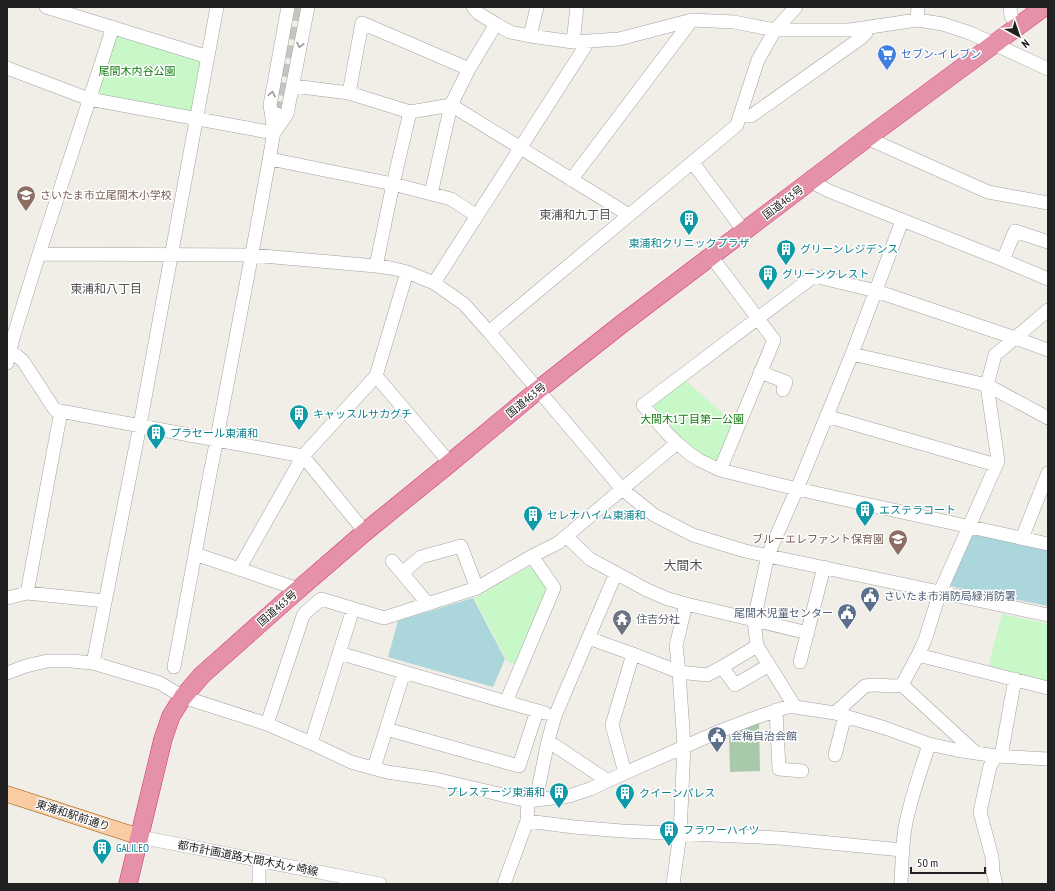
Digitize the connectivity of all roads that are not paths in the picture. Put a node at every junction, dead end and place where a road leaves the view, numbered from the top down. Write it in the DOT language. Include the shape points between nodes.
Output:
graph roads {
  1 [pos="46,7"];
  2 [pos="217,7"];
  3 [pos="288,7"];
  4 [pos="308,7"];
  5 [pos="537,7"];
  6 [pos="577,7"];
  7 [pos="796,7"];
  8 [pos="1010,7"];
  9 [pos="1044,7"];
  10 [pos="477,9"];
  11 [pos="918,13"];
  12 [pos="692,20"];
  13 [pos="496,24"];
  14 [pos="1018,26"];
  15 [pos="113,27"];
  16 [pos="866,28"];
  17 [pos="775,30"];
  18 [pos="530,36"];
  19 [pos="573,42"];
  20 [pos="588,42"];
  21 [pos="995,44"];
  22 [pos="208,57"];
  23 [pos="7,68"];
  24 [pos="469,69"];
  25 [pos="1048,69"];
  26 [pos="292,86"];
  27 [pos="349,93"];
  28 [pos="90,99"];
  29 [pos="451,104"];
  30 [pos="410,112"];
  31 [pos="277,114"];
  32 [pos="740,115"];
  33 [pos="197,118"];
  34 [pos="274,133"];
  35 [pos="868,138"];
  36 [pos="521,148"];
  37 [pos="270,159"];
  38 [pos="693,162"];
  39 [pos="571,180"];
  40 [pos="810,182"];
  41 [pos="393,184"];
  42 [pos="431,194"];
  43 [pos="1048,203"];
  44 [pos="628,215"];
  45 [pos="477,216"];
  46 [pos="902,221"];
  47 [pos="744,231"];
  48 [pos="1048,242"];
  49 [pos="39,254"];
  50 [pos="172,254"];
  51 [pos="252,255"];
  52 [pos="711,256"];
  53 [pos="1003,260"];
  54 [pos="376,266"];
  55 [pos="407,272"];
  56 [pos="1048,279"];
  57 [pos="434,283"];
  58 [pos="876,291"];
  59 [pos="1048,310"];
  60 [pos="758,318"];
  61 [pos="489,332"];
  62 [pos="10,337"];
  63 [pos="1015,338"];
  64 [pos="1048,350"];
  65 [pos="852,354"];
  66 [pos="9,358"];
  67 [pos="760,372"];
  68 [pos="376,376"];
  69 [pos="987,385"];
  70 [pos="538,390"];
  71 [pos="783,390"];
  72 [pos="61,411"];
  73 [pos="826,416"];
  74 [pos="1048,418"];
  75 [pos="140,425"];
  76 [pos="216,439"];
  77 [pos="677,443"];
  78 [pos="303,456"];
  79 [pos="450,463"];
  80 [pos="996,465"];
  81 [pos="720,470"];
  82 [pos="1048,473"];
  83 [pos="622,489"];
  84 [pos="798,489"];
  85 [pos="969,526"];
  86 [pos="365,532"];
  87 [pos="566,536"];
  88 [pos="1022,538"];
  89 [pos="1048,544"];
  90 [pos="195,554"];
  91 [pos="768,555"];
  92 [pos="532,556"];
  93 [pos="392,561"];
  94 [pos="824,568"];
  95 [pos="239,569"];
  96 [pos="402,573"];
  97 [pos="616,573"];
  98 [pos="478,588"];
  99 [pos="298,590"];
  100 [pos="940,592"];
  101 [pos="27,593"];
  102 [pos="7,598"];
  103 [pos="105,601"];
  104 [pos="428,604"];
  105 [pos="686,604"];
  106 [pos="353,609"];
  107 [pos="1048,615"];
  108 [pos="754,620"];
  109 [pos="808,633"];
  110 [pos="588,638"];
  111 [pos="757,646"];
  112 [pos="339,653"];
  113 [pos="633,654"];
  114 [pos="918,655"];
  115 [pos="800,662"];
  116 [pos="93,663"];
  117 [pos="769,664"];
  118 [pos="174,667"];
  119 [pos="722,667"];
  120 [pos="404,672"];
  121 [pos="679,672"];
  122 [pos="7,673"];
  123 [pos="1015,679"];
  124 [pos="902,686"];
  125 [pos="1048,688"];
  126 [pos="183,697"];
  127 [pos="506,702"];
  128 [pos="794,707"];
  129 [pos="776,710"];
  130 [pos="537,711"];
  131 [pos="840,714"];
  132 [pos="555,716"];
  133 [pos="267,724"];
  134 [pos="386,729"];
  135 [pos="548,741"];
  136 [pos="311,743"];
  137 [pos="929,744"];
  138 [pos="684,746"];
  139 [pos="977,754"];
  140 [pos="835,755"];
  141 [pos="998,756"];
  142 [pos="1048,759"];
  143 [pos="374,768"];
  144 [pos="802,771"];
  145 [pos="625,772"];
  146 [pos="608,781"];
  147 [pos="7,794"];
  148 [pos="532,801"];
  149 [pos="527,821"];
  150 [pos="680,834"];
  151 [pos="140,837"];
  152 [pos="902,850"];
  153 [pos="259,860"];
  154 [pos="128,884"];
  155 [pos="259,884"];
  156 [pos="380,884"];
  157 [pos="504,884"];
  158 [pos="674,884"];
  159 [pos="901,884"];
  160 [pos="996,884"];
  1 -- 15 [label="street"];
  2 -- 22 [label="street"];
  34 -- 3 [label="street, one-way" via="270,105"];
  4 -- 26 [label="street, one-way"];
  5 -- 18 [label="street"];
  6 -- 19 [label="street"];
  7 -- 17 [label="street"];
  8 -- 14 [label="street" via="1011,16"];
  9 -- 14 [label="highway, 国道463号"];
  10 -- 13 [label="street"];
  11 -- 16 [label="street"];
  11 -- 21 [label="street"];
  12 -- 17 [label="street" via="734,22"];
  12 -- 20 [label="street" via="619,39"];
  12 -- 39 [label="street"];
  13 -- 18 [label="street" via="510,32"];
  13 -- 24 [label="street"];
  14 -- 21 [label="highway, 国道463号"];
  15 -- 22 [label="street"];
  15 -- 28 [label="street"];
  16 -- 17 [label="street"];
  16 -- 32 [label="street" via="866,33 861,38 752,116"];
  17 -- 32 [label="street" via="758,60"];
  18 -- 19 [label="street"];
  19 -- 20 [label="street"];
  20 -- 36 [label="street"];
  21 -- 25 [label="street"];
  21 -- 35 [label="highway, 国道463号"];
  22 -- 33 [label="street"];
  23 -- 28 [label="street"];
  24 -- 27 [label="street" via="362,23"];
  24 -- 29 [label="street"];
  26 -- 27 [label="street"];
  26 -- 34 [label="street" via="287,114"];
  27 -- 30 [label="street"];
  28 -- 33 [label="street"];
  28 -- 49 [label="street"];
  29 -- 30 [label="street"];
  29 -- 36 [label="street"];
  29 -- 42 [label="street"];
  30 -- 41 [label="street"];
  31 -- 34 [label="street"];
  32 -- 38 [label="street" via="737,125"];
  33 -- 34 [label="street"];
  33 -- 50 [label="street"];
  34 -- 37 [label="street"];
  35 -- 40 [label="highway, 国道463号"];
  35 -- 43 [label="street" via="988,192"];
  36 -- 39 [label="street"];
  36 -- 45 [label="street"];
  37 -- 41 [label="street"];
  37 -- 51 [label="street"];
  38 -- 44 [label="street"];
  38 -- 47 [label="street"];
  39 -- 44 [label="street"];
  40 -- 46 [label="street"];
  40 -- 47 [label="highway, 国道463号"];
  41 -- 42 [label="street"];
  41 -- 54 [label="street"];
  42 -- 45 [label="street" via="450,199"];
  44 -- 61 [label="street"];
  45 -- 57 [label="street"];
  46 -- 53 [label="street"];
  46 -- 58 [label="street"];
  47 -- 52 [label="highway, 国道463号"];
  48 -- 53 [label="street" via="1015,231"];
  49 -- 50 [label="street"];
  49 -- 62 [label="street"];
  50 -- 51 [label="street"];
  50 -- 75 [label="street"];
  51 -- 54 [label="street"];
  51 -- 76 [label="street"];
  52 -- 60 [label="street"];
  52 -- 70 [label="highway, 国道463号"];
  53 -- 56 [label="street"];
  54 -- 55 [label="street"];
  55 -- 57 [label="street"];
  55 -- 68 [label="street"];
  57 -- 61 [label="street" via="464,304"];
  58 -- 60 [label="street" via="814,276"];
  58 -- 63 [label="street"];
  58 -- 65 [label="street"];
  59 -- 63 [label="street"];
  60 -- 67 [label="street" via="774,340"];
  60 -- 77 [label="street" via="643,405"];
  61 -- 70 [label="street"];
  62 -- 66 [label="street"];
  63 -- 64 [label="street"];
  63 -- 69 [label="street" via="995,355"];
  65 -- 69 [label="street"];
  65 -- 73 [label="street"];
  66 -- 72 [label="street" via="20,358 56,410"];
  67 -- 71 [label="street" via="786,382"];
  67 -- 81 [label="street"];
  68 -- 78 [label="street"];
  68 -- 79 [label="street"];
  69 -- 74 [label="street"];
  69 -- 80 [label="street" via="998,461"];
  70 -- 79 [label="highway, 国道463号"];
  70 -- 83 [label="street"];
  72 -- 75 [label="street"];
  72 -- 101 [label="street"];
  73 -- 80 [label="street"];
  73 -- 84 [label="street"];
  75 -- 76 [label="street"];
  75 -- 103 [label="street"];
  76 -- 78 [label="street"];
  76 -- 90 [label="street"];
  77 -- 81 [label="street" via="690,454"];
  77 -- 83 [label="street"];
  78 -- 86 [label="street"];
  78 -- 95 [label="street"];
  79 -- 86 [label="highway, 国道463号"];
  80 -- 85 [label="street"];
  81 -- 84 [label="street"];
  82 -- 88 [label="street"];
  83 -- 87 [label="street"];
  83 -- 91 [label="street" via="654,515 693,536"];
  84 -- 85 [label="street"];
  84 -- 91 [label="street"];
  85 -- 88 [label="street"];
  85 -- 100 [label="street"];
  86 -- 99 [label="highway, 国道463号"];
  87 -- 92 [label="street"];
  87 -- 97 [label="street" via="590,559"];
  88 -- 89 [label="street"];
  90 -- 95 [label="street"];
  90 -- 118 [label="street"];
  91 -- 94 [label="street"];
  91 -- 108 [label="street"];
  92 -- 98 [label="street"];
  92 -- 127 [label="street" via="554,588"];
  93 -- 96 [label="street"];
  94 -- 100 [label="street"];
  94 -- 109 [label="street"];
  95 -- 99 [label="street"];
  96 -- 98 [label="street" via="421,557 461,546"];
  96 -- 104 [label="street"];
  97 -- 105 [label="street" via="647,590"];
  97 -- 110 [label="street"];
  98 -- 104 [label="street"];
  99 -- 126 [label="highway, 国道463号" via="217,661"];
  100 -- 107 [label="street"];
  100 -- 114 [label="street"];
  101 -- 102 [label="street"];
  101 -- 103 [label="street"];
  103 -- 116 [label="street"];
  104 -- 106 [label="street" via="384,618"];
  105 -- 108 [label="street"];
  105 -- 121 [label="street" via="676,646"];
  106 -- 112 [label="street"];
  106 -- 133 [label="street" via="321,599 303,616"];
  108 -- 109 [label="street"];
  108 -- 111 [label="street"];
  109 -- 115 [label="street"];
  110 -- 113 [label="street"];
  110 -- 132 [label="street"];
  111 -- 117 [label="street"];
  111 -- 119 [label="street"];
  112 -- 120 [label="street"];
  112 -- 136 [label="street"];
  113 -- 121 [label="street"];
  113 -- 145 [label="street" via="612,725"];
  114 -- 123 [label="street"];
  114 -- 124 [label="street"];
  116 -- 122 [label="street" via="47,661"];
  116 -- 126 [label="street" via="160,682"];
  117 -- 119 [label="street" via="735,685"];
  117 -- 128 [label="street"];
  119 -- 121 [label="street" via="707,675"];
  120 -- 127 [label="street"];
  120 -- 134 [label="street"];
  121 -- 138 [label="street"];
  123 -- 125 [label="street"];
  123 -- 141 [label="street"];
  124 -- 131 [label="street" via="866,686"];
  124 -- 139 [label="street"];
  126 -- 133 [label="street"];
  126 -- 151 [label="highway, 国道463号" via="171,716 163,739"];
  127 -- 130 [label="street"];
  128 -- 129 [label="street"];
  128 -- 131 [label="street"];
  129 -- 138 [label="street"];
  129 -- 144 [label="street" via="779,770"];
  130 -- 132 [label="street"];
  130 -- 134 [label="street" via="519,766"];
  131 -- 137 [label="street"];
  131 -- 140 [label="street"];
  132 -- 135 [label="street"];
  133 -- 136 [label="street"];
  134 -- 143 [label="street"];
  135 -- 146 [label="street"];
  135 -- 148 [label="street"];
  136 -- 143 [label="street" via="351,762"];
  137 -- 139 [label="street"];
  137 -- 152 [label="street" via="910,808"];
  138 -- 145 [label="street"];
  138 -- 150 [label="street"];
  139 -- 141 [label="street"];
  141 -- 142 [label="street"];
  141 -- 160 [label="street" via="990,766 980,812"];
  143 -- 148 [label="street"];
  145 -- 146 [label="street"];
  146 -- 148 [label="street" via="577,794"];
  147 -- 151 [label="main road, 東浦和駅前通り"];
  148 -- 149 [label="street"];
  149 -- 150 [label="street"];
  149 -- 157 [label="street"];
  150 -- 152 [label="street" via="779,838"];
  150 -- 158 [label="street"];
  151 -- 153 [label="street, 都市計画道路大間木丸ヶ崎線"];
  151 -- 154 [label="highway, 国道463号"];
  152 -- 159 [label="street"];
  153 -- 155 [label="street"];
  153 -- 156 [label="street, 都市計画道路大間木丸ヶ崎線"];
}
